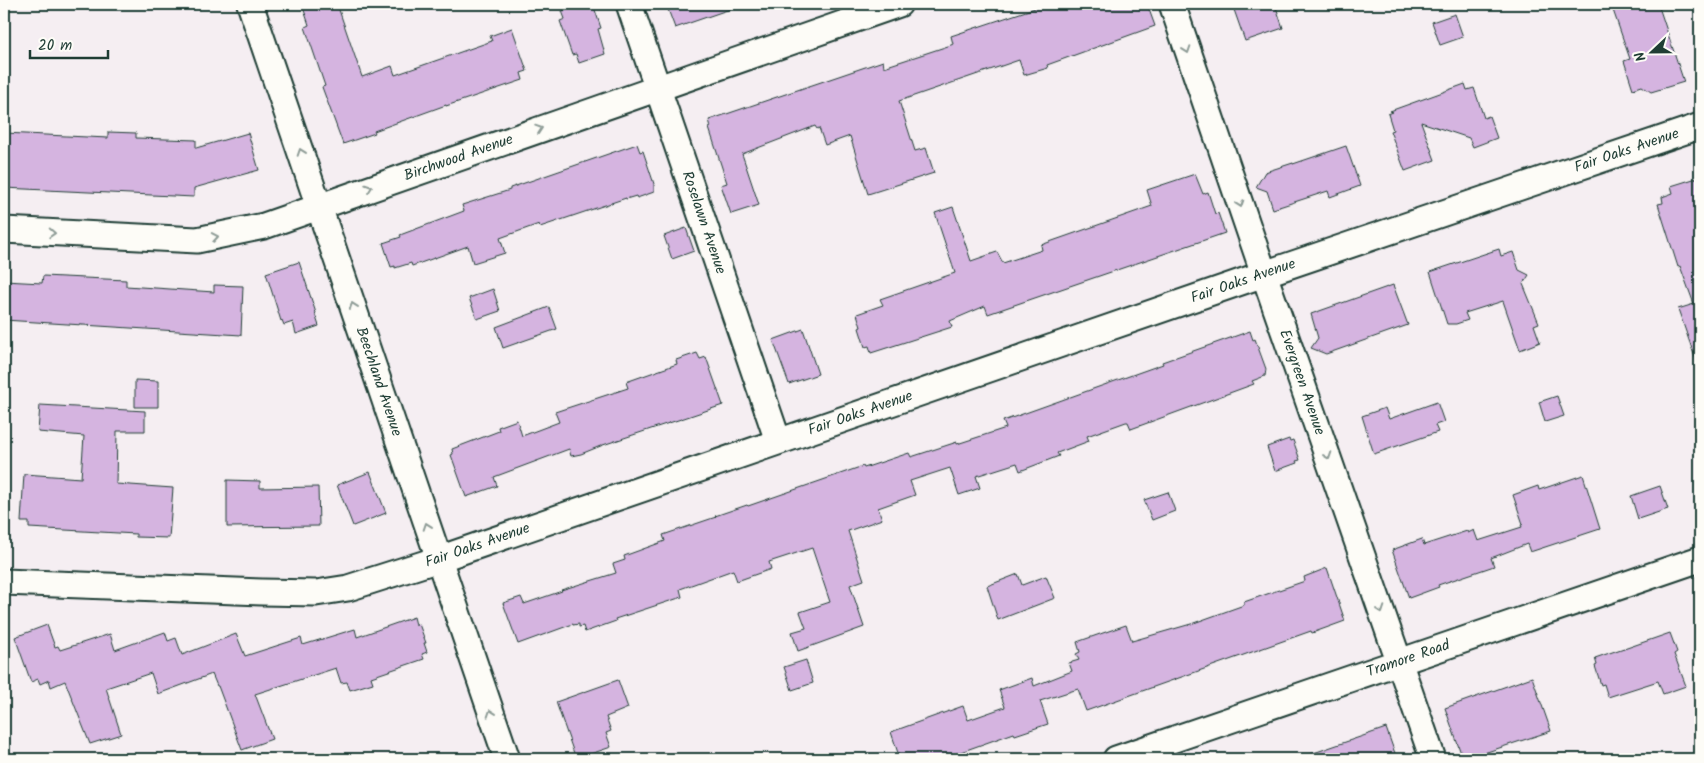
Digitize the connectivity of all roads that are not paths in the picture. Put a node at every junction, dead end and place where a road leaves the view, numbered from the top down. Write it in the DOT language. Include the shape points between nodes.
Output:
graph roads {
  1 [pos="250,4"];
  2 [pos="629,4"];
  3 [pos="899,4"];
  4 [pos="1172,4"];
  5 [pos="657,87"];
  6 [pos="1700,126"];
  7 [pos="319,206"];
  8 [pos="4,230"];
  9 [pos="1264,274"];
  10 [pos="778,441"];
  11 [pos="438,559"];
  12 [pos="1700,559"];
  13 [pos="4,582"];
  14 [pos="1399,662"];
  15 [pos="507,759"];
  16 [pos="1116,759"];
  17 [pos="1434,759"];
  7 -- 1 [label="street, Beechland Avenue, one-way"];
  2 -- 5 [label="street, Roselawn Avenue"];
  3 -- 5 [label="street, Birchwood Avenue"];
  4 -- 9 [label="street, Evergreen Avenue, one-way"];
  7 -- 5 [label="street, Birchwood Avenue, one-way"];
  5 -- 10 [label="street, Roselawn Avenue"];
  6 -- 9 [label="street, Fair Oaks Avenue"];
  8 -- 7 [label="street, Birchwood Avenue, one-way" via="197,240 264,226"];
  11 -- 7 [label="street, Beechland Avenue, one-way"];
  9 -- 10 [label="street, Fair Oaks Avenue"];
  9 -- 14 [label="street, Evergreen Avenue, one-way"];
  10 -- 11 [label="street, Fair Oaks Avenue"];
  11 -- 13 [label="street, Fair Oaks Avenue" via="348,588 316,593"];
  15 -- 11 [label="street, Beechland Avenue, one-way"];
  12 -- 14 [label="street, Tramore Road"];
  14 -- 16 [label="street, Tramore Road"];
  14 -- 17 [label="street, Evergreen Avenue"];
}
